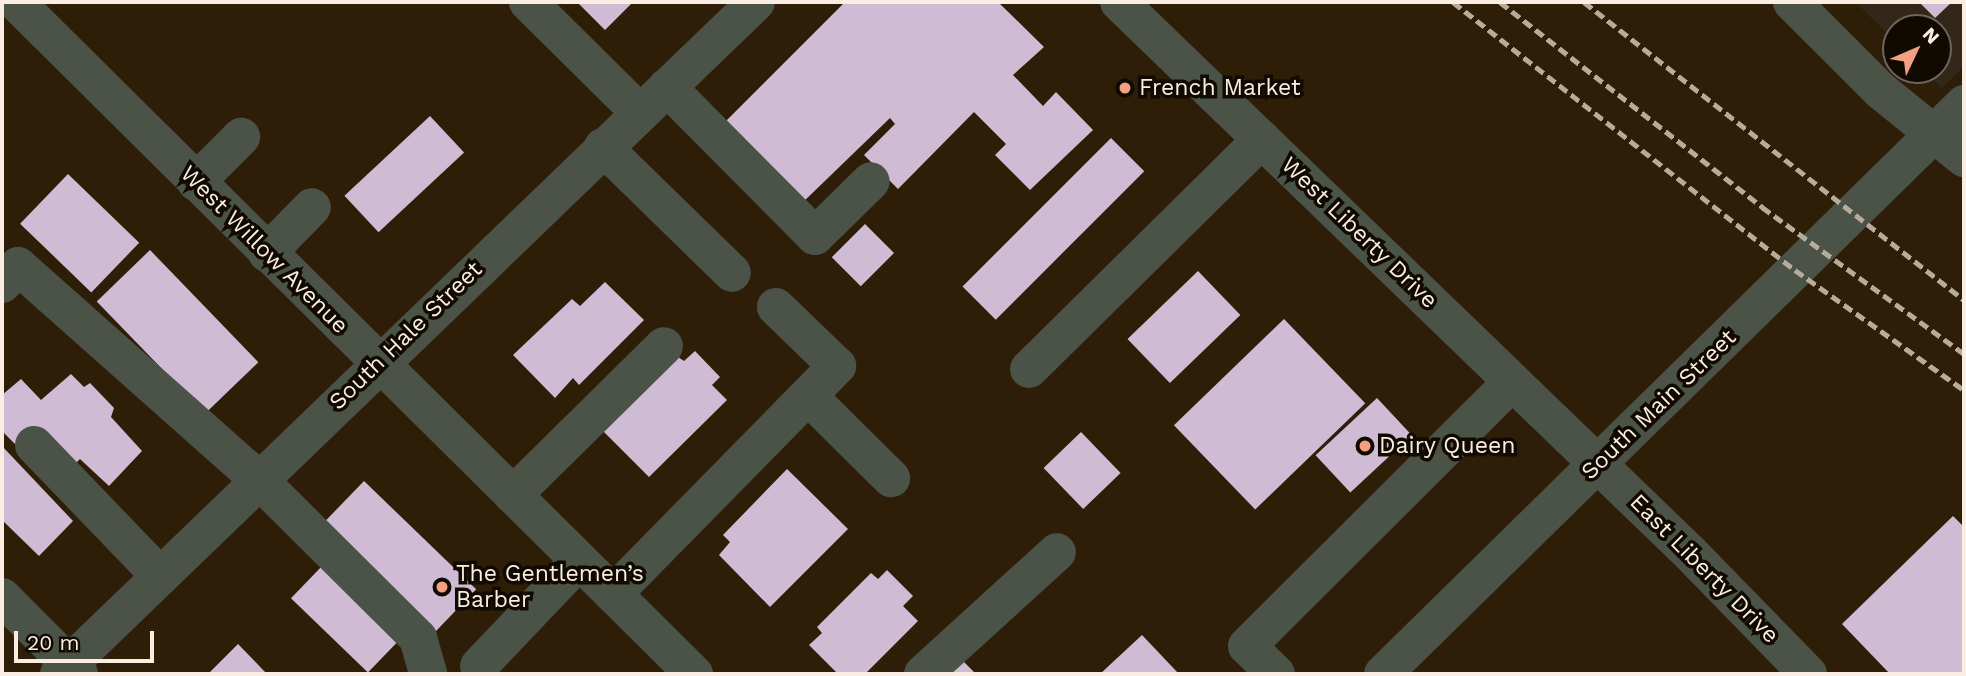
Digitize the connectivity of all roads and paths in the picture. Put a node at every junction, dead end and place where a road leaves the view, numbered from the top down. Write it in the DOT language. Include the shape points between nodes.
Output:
graph roads {
  1 [pos="16,2"];
  2 [pos="527,2"];
  3 [pos="756,2"];
  4 [pos="1119,2"];
  5 [pos="1792,2"];
  6 [pos="667,87"];
  7 [pos="1964,104"];
  8 [pos="639,113"];
  9 [pos="1934,134"];
  10 [pos="241,137"];
  11 [pos="1262,139"];
  12 [pos="603,147"];
  13 [pos="1964,158"];
  14 [pos="871,181"];
  15 [pos="196,182"];
  16 [pos="312,207"];
  17 [pos="267,253"];
  18 [pos="732,273"];
  19 [pos="2,284"];
  20 [pos="776,307"];
  21 [pos="664,346"];
  22 [pos="378,362"];
  23 [pos="1029,369"];
  24 [pos="1512,382"];
  25 [pos="808,396"];
  26 [pos="34,445"];
  27 [pos="1598,464"];
  28 [pos="891,478"];
  29 [pos="258,479"];
  30 [pos="513,495"];
  31 [pos="1057,552"];
  32 [pos="579,561"];
  33 [pos="160,576"];
  34 [pos="612,594"];
  35 [pos="2,597"];
  36 [pos="479,666"];
  37 [pos="69,671"];
  38 [pos="428,674"];
  39 [pos="694,674"];
  40 [pos="923,674"];
  41 [pos="1276,674"];
  42 [pos="1383,674"];
  43 [pos="1808,674"];
  1 -- 15 [label="street, West Willow Avenue"];
  2 -- 8 [label="street"];
  3 -- 6 [label="street, South Hale Street"];
  4 -- 11 [label="street, West Liberty Drive"];
  5 -- 9 [label="street" via="1881,91"];
  6 -- 8 [label="street, South Hale Street"];
  6 -- 14 [label="street" via="815,236"];
  7 -- 9 [label="street, South Main Street"];
  8 -- 12 [label="street, South Hale Street"];
  9 -- 13 [label="street"];
  9 -- 27 [label="street, South Main Street"];
  10 -- 15 [label="street"];
  11 -- 23 [label="street"];
  11 -- 24 [label="street, West Liberty Drive"];
  12 -- 18 [label="street"];
  12 -- 22 [label="street, South Hale Street"];
  15 -- 17 [label="street, West Willow Avenue"];
  16 -- 17 [label="street"];
  17 -- 22 [label="street, West Willow Avenue"];
  19 -- 29 [label="street" via="18,266"];
  20 -- 25 [label="street" via="837,366"];
  21 -- 30 [label="street"];
  22 -- 29 [label="street, South Hale Street"];
  22 -- 30 [label="street, West Willow Avenue"];
  24 -- 27 [label="street, West Liberty Drive"];
  24 -- 41 [label="street" via="1247,646"];
  25 -- 28 [label="street"];
  25 -- 34 [label="street"];
  26 -- 33 [label="street"];
  27 -- 42 [label="street, South Main Street"];
  27 -- 43 [label="street, East Liberty Drive"];
  29 -- 33 [label="street, South Hale Street"];
  29 -- 38 [label="street" via="418,638"];
  30 -- 32 [label="street, West Willow Avenue"];
  31 -- 40 [label="street"];
  32 -- 34 [label="street, West Willow Avenue"];
  32 -- 36 [label="street"];
  33 -- 37 [label="street, South Hale Street"];
  34 -- 39 [label="street, West Willow Avenue"];
  35 -- 37 [label="street"];
}
